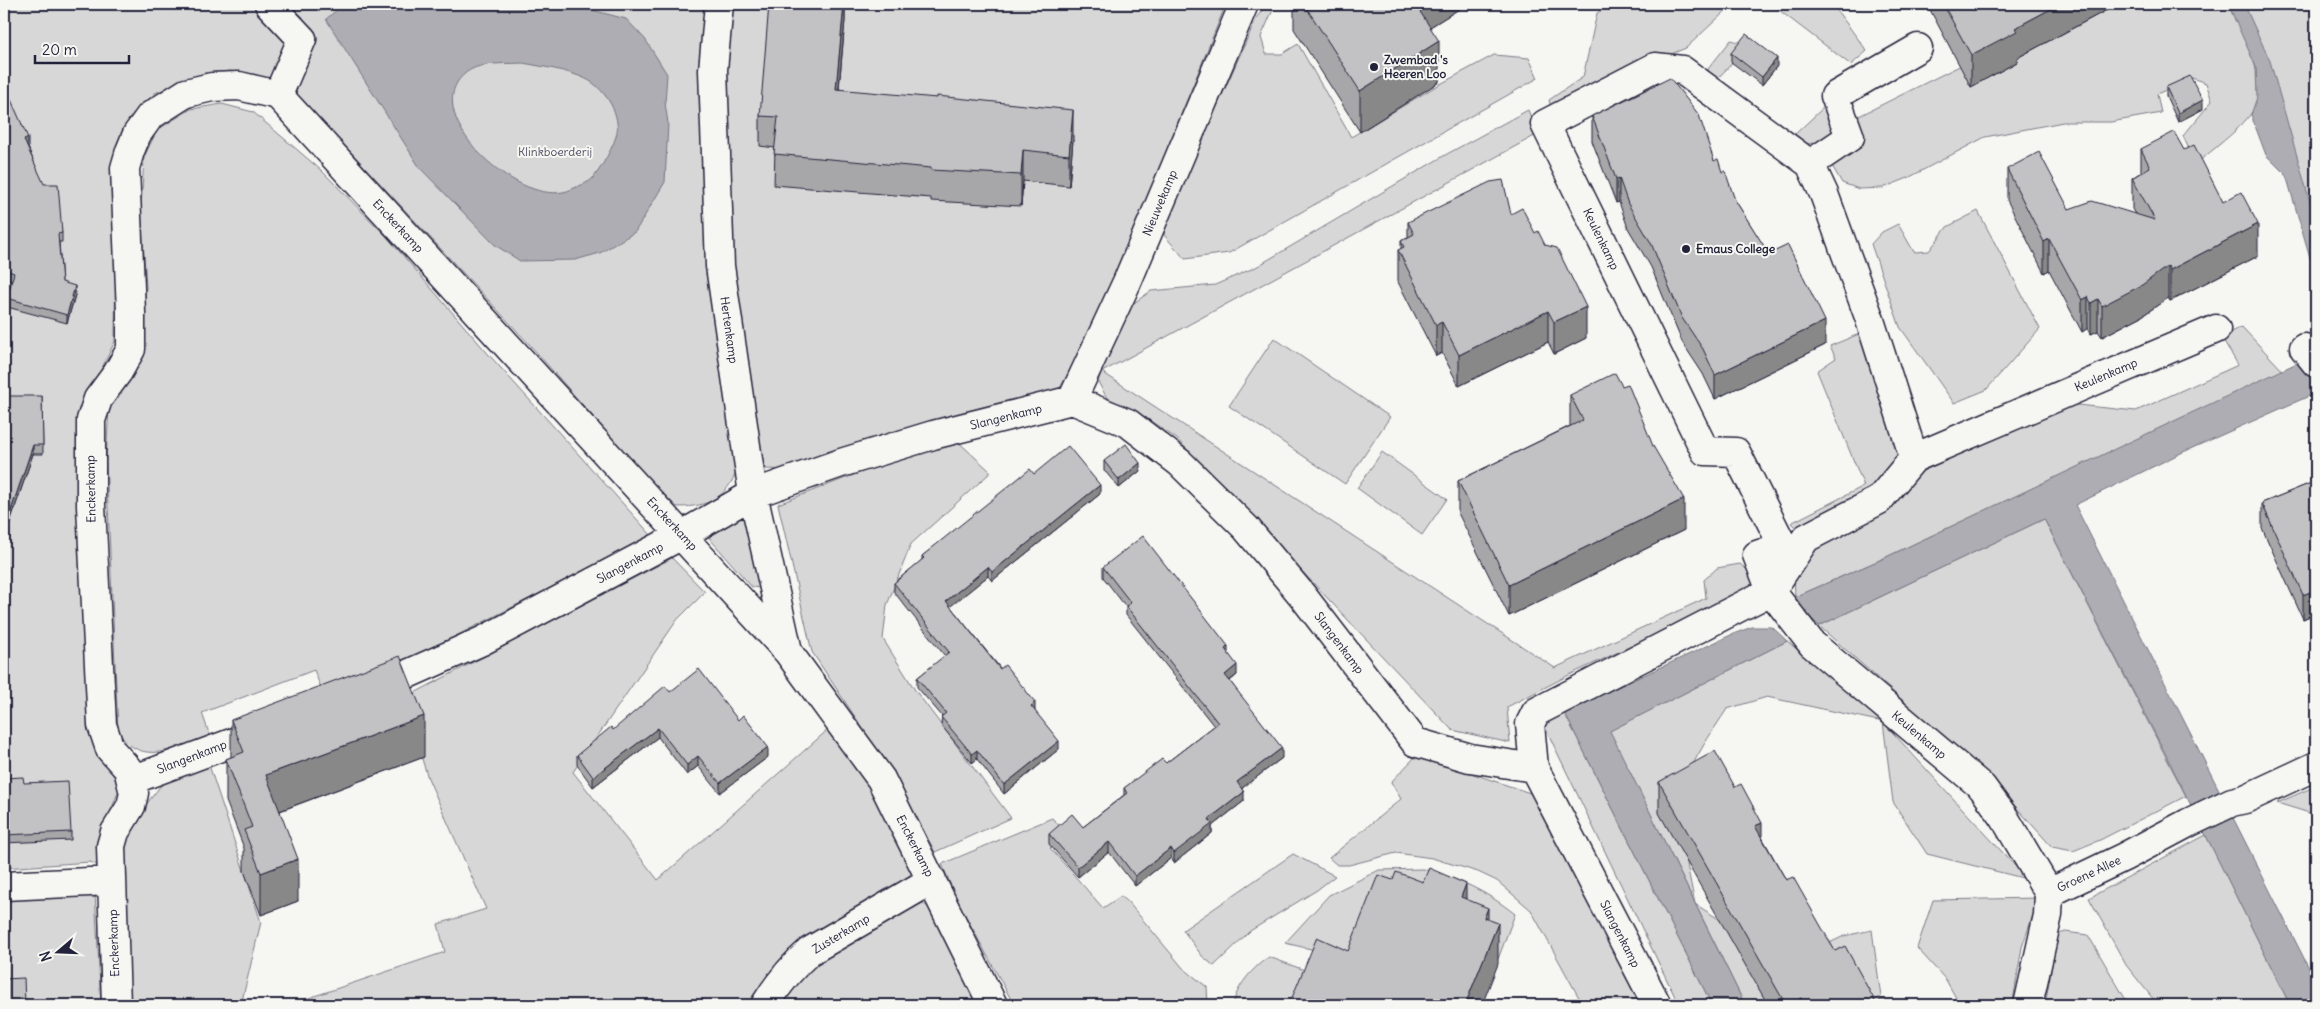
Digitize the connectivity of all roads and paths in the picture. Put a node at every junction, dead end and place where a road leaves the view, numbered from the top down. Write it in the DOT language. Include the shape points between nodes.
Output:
graph roads {
  1 [pos="269,4"];
  2 [pos="720,4"];
  3 [pos="1244,4"];
  4 [pos="1918,48"];
  5 [pos="278,95"];
  6 [pos="1810,164"];
  7 [pos="2216,329"];
  8 [pos="1072,400"];
  9 [pos="1914,458"];
  10 [pos="753,494"];
  11 [pos="682,535"];
  12 [pos="1771,591"];
  13 [pos="788,652"];
  14 [pos="352,698"];
  15 [pos="288,722"];
  16 [pos="2316,766"];
  17 [pos="1534,768"];
  18 [pos="132,780"];
  19 [pos="932,880"];
  20 [pos="111,881"];
  21 [pos="4,886"];
  22 [pos="2048,893"];
  23 [pos="116,1005"];
  24 [pos="766,1005"];
  25 [pos="993,1005"];
  26 [pos="1657,1005"];
  27 [pos="2028,1005"];
  1 -- 5 [label="street" via="302,39"];
  2 -- 10 [label="street, Hertenkamp" via="713,70 720,266"];
  3 -- 8 [label="street, Nieuwekamp" via="1128,282"];
  4 -- 6 [label="street" via="1835,96 1850,137"];
  5 -- 11 [label="street, Enckerkamp"];
  5 -- 18 [label="street, Enckerkamp" via="239,86 212,87 186,93 150,116 137,134 126,168 131,349 98,399 90,420 102,725 110,749 128,769"];
  6 -- 9 [label="street, Keulenkamp" via="1869,317"];
  6 -- 12 [label="street, Keulenkamp" via="1682,70 1655,67 1545,124 1705,451 1736,452 1783,546 1757,555"];
  7 -- 9 [label="street, Keulenkamp"];
  8 -- 10 [label="street, Slangenkamp" via="933,435"];
  8 -- 17 [label="street, Slangenkamp" via="1128,423 1180,462 1240,522 1302,596 1414,742 1470,758"];
  9 -- 12 [label="street, Keulenkamp" via="1879,500 1806,538"];
  10 -- 11 [label="street, Slangenkamp"];
  10 -- 13 [label="street, Hertenkamp"];
  11 -- 13 [label="street, Enckerkamp"];
  11 -- 14 [label="street, Slangenkamp" via="482,641"];
  12 -- 17 [label="street, Keulenkamp" via="1536,712 1530,724"];
  12 -- 22 [label="street, Keulenkamp" via="1812,644 1982,787 2004,817"];
  13 -- 19 [label="street, Enckerkamp" via="881,779"];
  15 -- 18 [label="street, Slangenkamp"];
  16 -- 22 [label="street, Groene Allee" via="2188,823"];
  17 -- 26 [label="street, Slangenkamp"];
  18 -- 20 [label="street, Enckerkamp" via="134,794 131,806 115,832 111,846"];
  19 -- 24 [label="street, Zusterkamp" via="810,951 793,965"];
  19 -- 25 [label="street, Enckerkamp"];
  20 -- 21 [label="street"];
  20 -- 23 [label="street, Enckerkamp"];
  22 -- 27 [label="street, Groene Allee" via="2048,915"];
}
